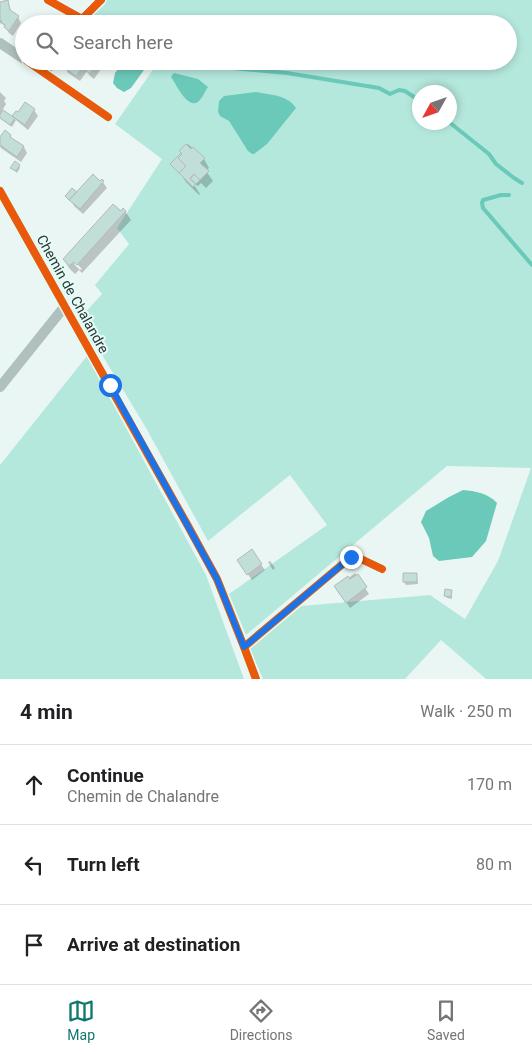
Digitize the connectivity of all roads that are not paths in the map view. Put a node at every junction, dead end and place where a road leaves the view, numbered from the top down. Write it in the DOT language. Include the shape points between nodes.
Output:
graph roads {
  1 [pos="0,42"];
  2 [pos="15,53"];
  3 [pos="40,70"];
  4 [pos="46,70"];
  5 [pos="44,73"];
  6 [pos="108,117"];
  7 [pos="0,190"];
  8 [pos="65,306"];
  9 [pos="2,381"];
  10 [pos="382,569"];
  11 [pos="244,647"];
  12 [pos="256,679"];
  1 -- 2 [label="street"];
  3 -- 5 [label="street"];
  4 -- 5 [label="street"];
  5 -- 6 [label="street"];
  7 -- 8 [label="street, Chemin de Chalandre"];
  8 -- 9 [label="street"];
  8 -- 11 [label="street, Chemin de Chalandre" via="217,579"];
  10 -- 11 [label="street" via="351,557"];
  11 -- 12 [label="street, Chemin de Chalandre"];
}
